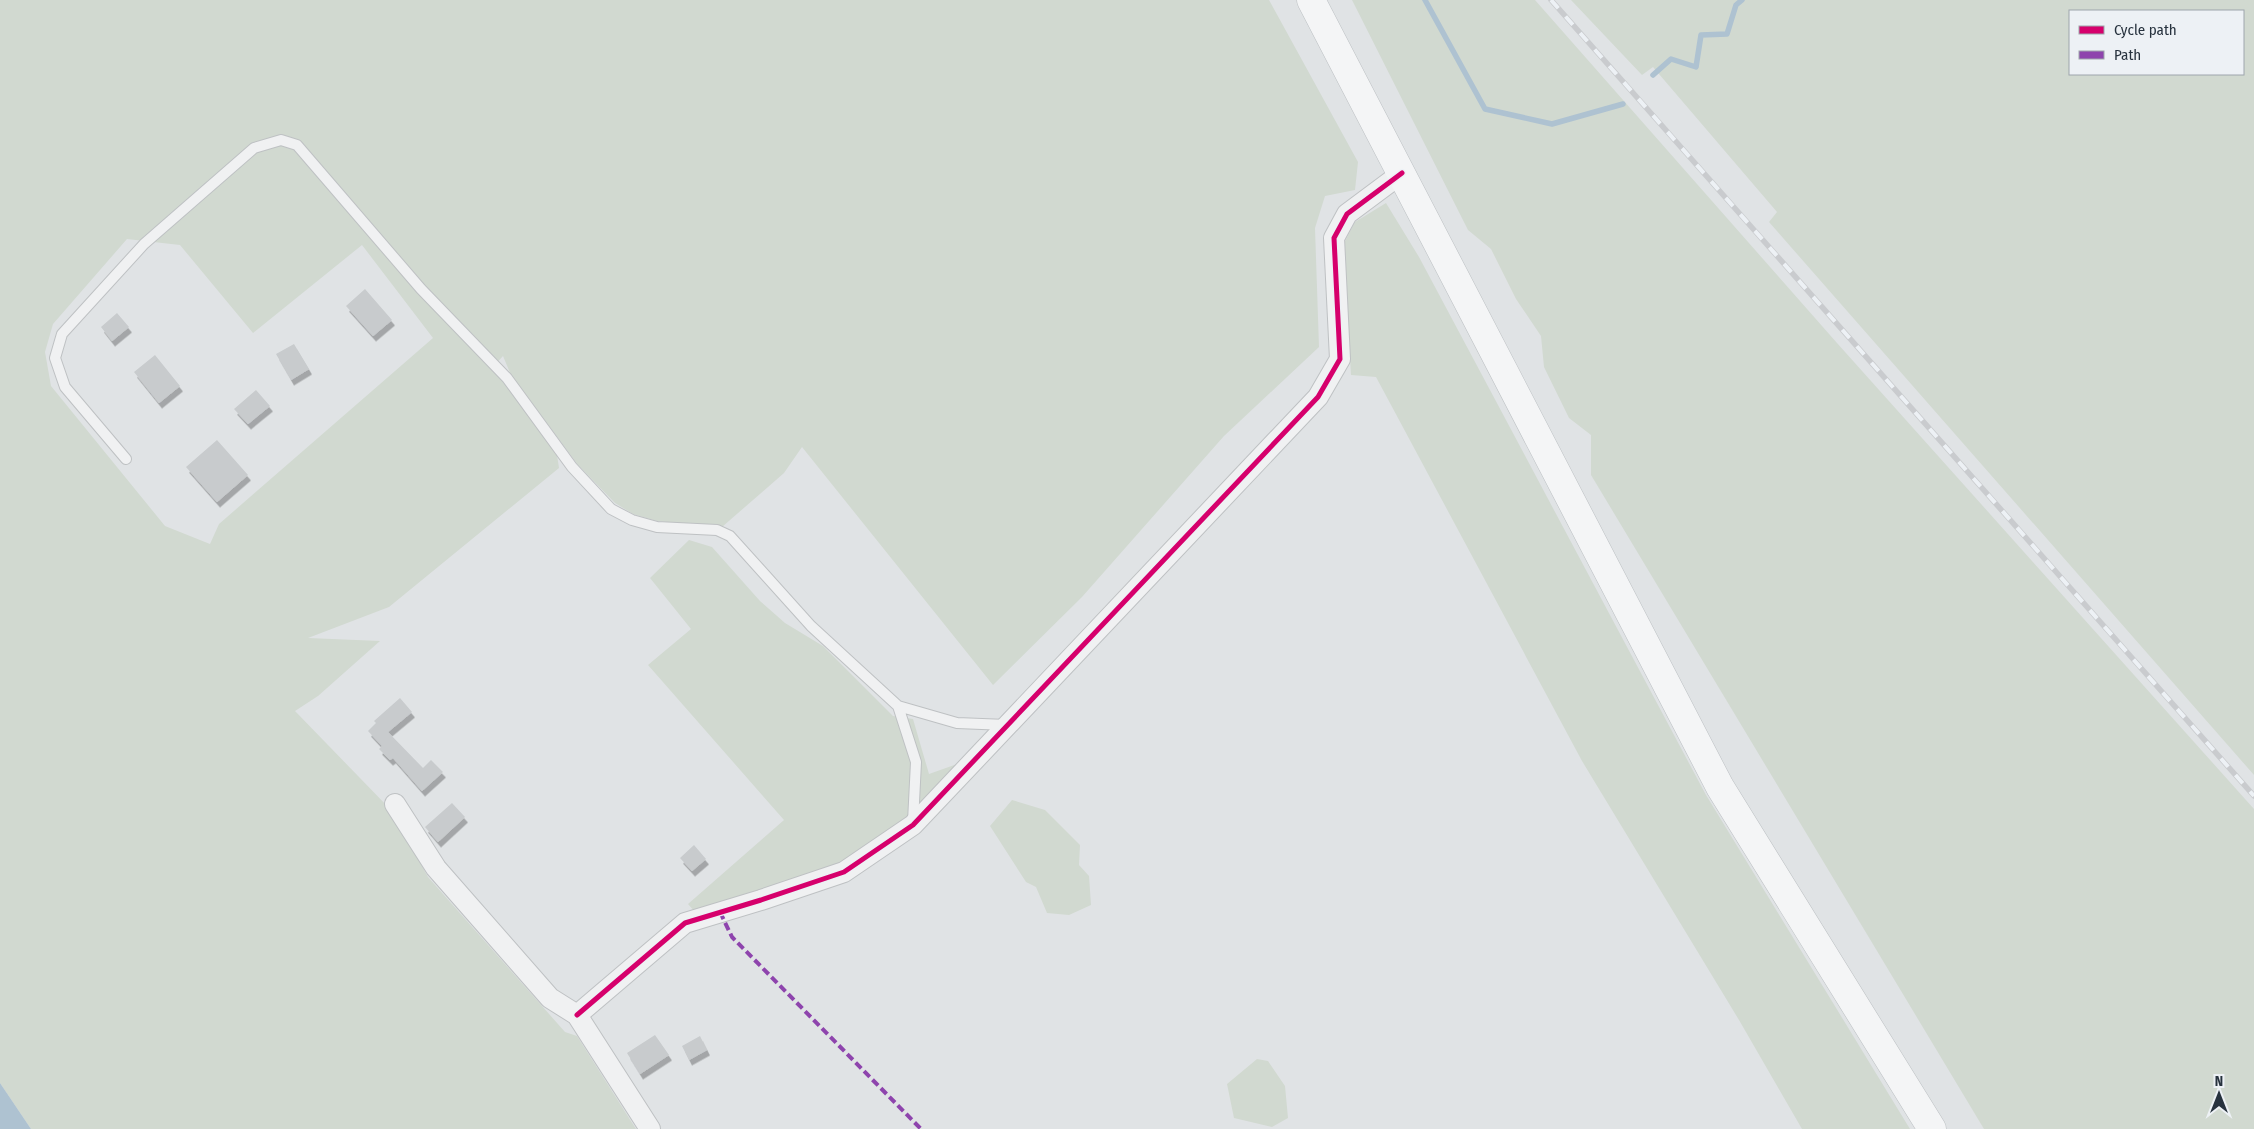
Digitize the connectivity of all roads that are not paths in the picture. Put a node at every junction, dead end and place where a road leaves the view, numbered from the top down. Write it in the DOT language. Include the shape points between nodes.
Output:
graph roads {
  1 [pos="1311,0"];
  2 [pos="1402,173"];
  3 [pos="126,459"];
  4 [pos="898,706"];
  5 [pos="1009,725"];
  6 [pos="395,804"];
  7 [pos="913,825"];
  8 [pos="577,1016"];
  9 [pos="650,1129"];
  10 [pos="1932,1129"];
  1 -- 2 [label="main road"];
  2 -- 5 [label="street" via="1347,214 1334,238 1340,359 1318,397"];
  2 -- 10 [label="main road" via="1720,787"];
  3 -- 4 [label="lane" via="66,387 55,358 62,334 144,244 254,148 281,140 297,145 421,289 507,378 572,467 611,509 656,527 717,530 730,536 811,626"];
  4 -- 5 [label="lane" via="957,724"];
  4 -- 7 [label="lane" via="916,762"];
  5 -- 7 [label="street"];
  6 -- 8 [label="street" via="436,868 550,998"];
  7 -- 8 [label="street" via="844,872 685,922"];
  8 -- 9 [label="street"];
}
